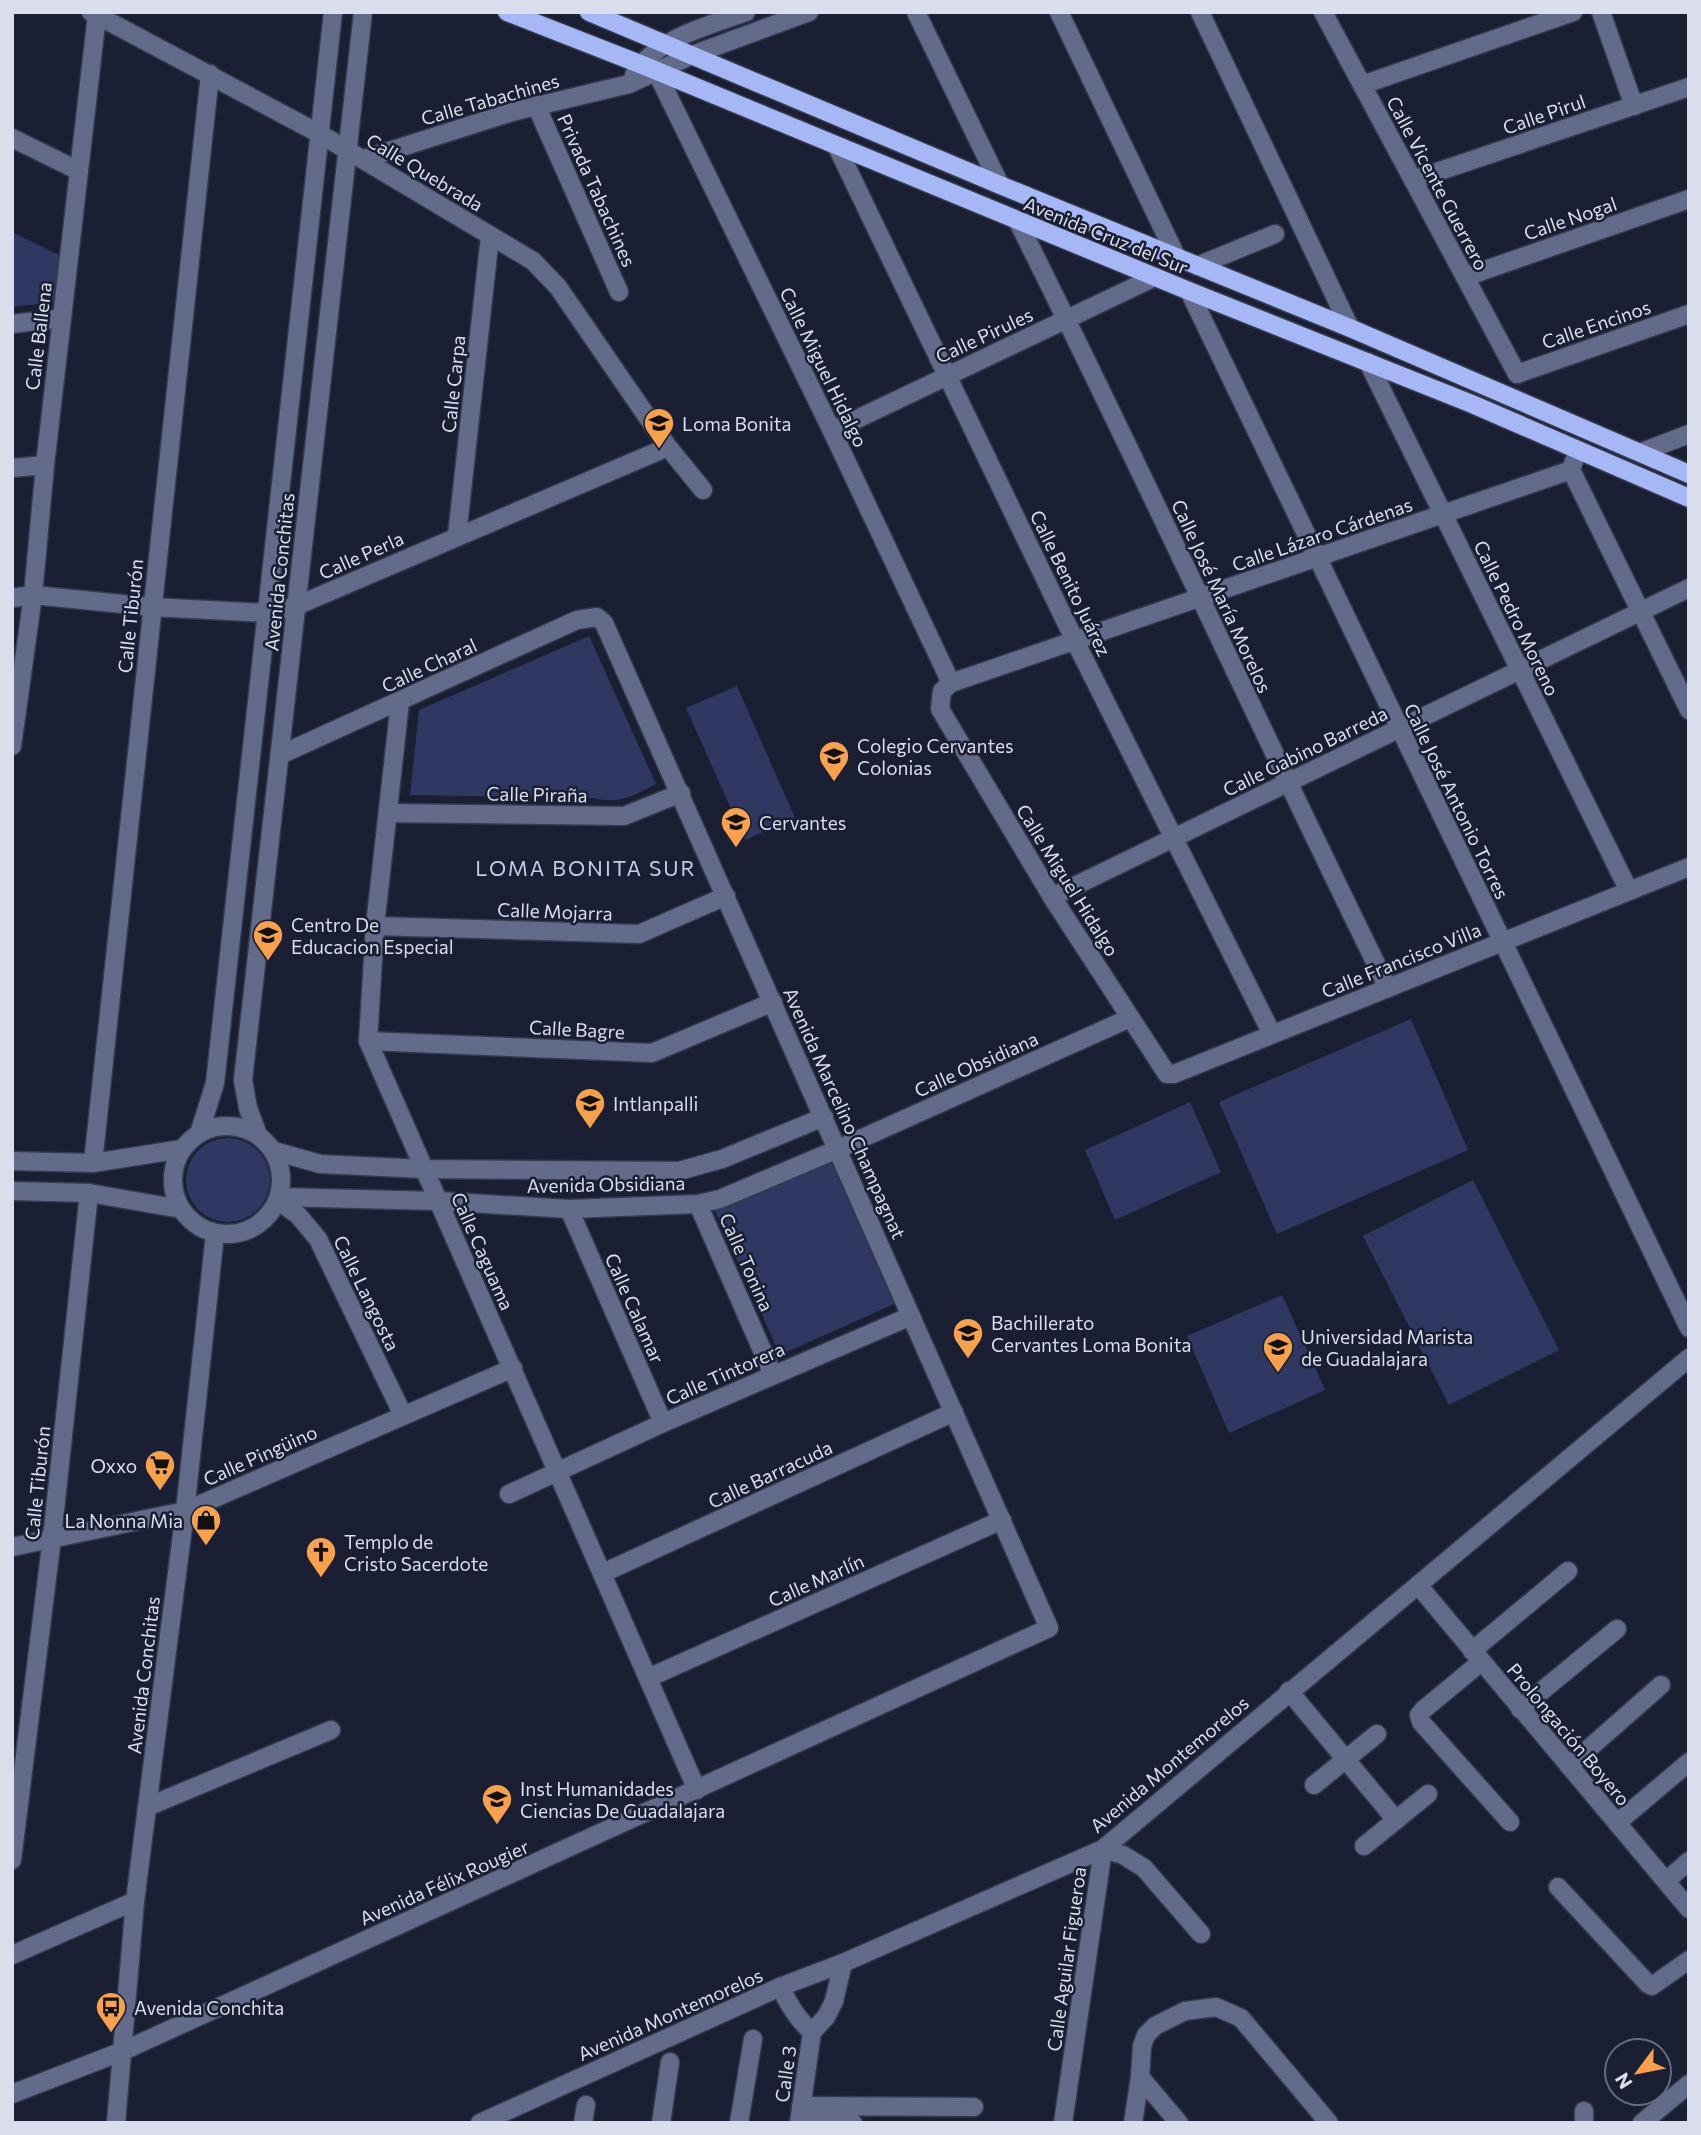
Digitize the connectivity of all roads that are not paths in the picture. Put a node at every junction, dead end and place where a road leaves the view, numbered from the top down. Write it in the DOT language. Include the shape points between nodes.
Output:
graph roads {
  1 [pos="333,12"];
  2 [pos="362,12"];
  3 [pos="508,12"];
  4 [pos="589,12"];
  5 [pos="746,12"];
  6 [pos="808,12"];
  7 [pos="916,12"];
  8 [pos="1059,12"];
  9 [pos="1200,12"];
  10 [pos="1323,12"];
  11 [pos="1573,12"];
  12 [pos="1601,12"];
  13 [pos="94,14"];
  14 [pos="699,20"];
  15 [pos="665,44"];
  16 [pos="692,55"];
  17 [pos="648,68"];
  18 [pos="210,74"];
  19 [pos="1362,85"];
  20 [pos="1689,87"];
  21 [pos="536,106"];
  22 [pos="1634,106"];
  23 [pos="320,134"];
  24 [pos="12,138"];
  25 [pos="837,147"];
  26 [pos="356,155"];
  27 [pos="79,171"];
  28 [pos="1413,180"];
  29 [pos="1000,185"];
  30 [pos="1689,199"];
  31 [pos="1018,222"];
  32 [pos="1275,234"];
  33 [pos="490,236"];
  34 [pos="1177,258"];
  35 [pos="1197,266"];
  36 [pos="1155,277"];
  37 [pos="1465,277"];
  38 [pos="1189,291"];
  39 [pos="619,292"];
  40 [pos="1689,314"];
  41 [pos="62,318"];
  42 [pos="1067,319"];
  43 [pos="12,324"];
  44 [pos="1350,328"];
  45 [pos="1368,362"];
  46 [pos="1517,374"];
  47 [pos="948,376"];
  48 [pos="1515,397"];
  49 [pos="832,431"];
  50 [pos="1689,434"];
  51 [pos="668,447"];
  52 [pos="1578,451"];
  53 [pos="1642,452"];
  54 [pos="45,465"];
  55 [pos="12,468"];
  56 [pos="1571,470"];
  57 [pos="1689,474"];
  58 [pos="703,490"];
  59 [pos="1689,498"];
  60 [pos="1443,515"];
  61 [pos="457,536"];
  62 [pos="1317,558"];
  63 [pos="1689,588"];
  64 [pos="33,595"];
  65 [pos="12,598"];
  66 [pos="1200,598"];
  67 [pos="296,606"];
  68 [pos="152,607"];
  69 [pos="1640,611"];
  70 [pos="267,614"];
  71 [pos="597,617"];
  72 [pos="1075,641"];
  73 [pos="1520,670"];
  74 [pos="951,683"];
  75 [pos="400,702"];
  76 [pos="1689,710"];
  77 [pos="1399,729"];
  78 [pos="12,746"];
  79 [pos="279,755"];
  80 [pos="1287,783"];
  81 [pos="681,793"];
  82 [pos="388,813"];
  83 [pos="1173,838"];
  84 [pos="1689,867"];
  85 [pos="1629,891"];
  86 [pos="726,896"];
  87 [pos="1052,897"];
  88 [pos="375,926"];
  89 [pos="1501,943"];
  90 [pos="1388,988"];
  91 [pos="773,1002"];
  92 [pos="1130,1018"];
  93 [pos="1272,1034"];
  94 [pos="368,1041"];
  95 [pos="1167,1074"];
  96 [pos="824,1117"];
  97 [pos="198,1134"];
  98 [pos="258,1135"];
  99 [pos="182,1149"];
  100 [pos="838,1149"];
  101 [pos="274,1151"];
  102 [pos="12,1161"];
  103 [pos="93,1163"];
  104 [pos="424,1169"];
  105 [pos="12,1191"];
  106 [pos="89,1193"];
  107 [pos="279,1199"];
  108 [pos="438,1202"];
  109 [pos="698,1204"];
  110 [pos="181,1209"];
  111 [pos="569,1209"];
  112 [pos="215,1234"];
  113 [pos="911,1316"];
  114 [pos="1689,1328"];
  115 [pos="1689,1358"];
  116 [pos="513,1368"];
  117 [pos="773,1374"];
  118 [pos="954,1412"];
  119 [pos="403,1415"];
  120 [pos="663,1423"];
  121 [pos="558,1470"];
  122 [pos="509,1494"];
  123 [pos="185,1511"];
  124 [pos="1002,1520"];
  125 [pos="52,1538"];
  126 [pos="12,1547"];
  127 [pos="1568,1571"];
  128 [pos="603,1573"];
  129 [pos="1418,1585"];
  130 [pos="1049,1629"];
  131 [pos="1617,1629"];
  132 [pos="1477,1656"];
  133 [pos="648,1678"];
  134 [pos="1661,1685"];
  135 [pos="1289,1691"];
  136 [pos="1520,1709"];
  137 [pos="331,1730"];
  138 [pos="1377,1734"];
  139 [pos="1346,1759"];
  140 [pos="1689,1762"];
  141 [pos="1569,1766"];
  142 [pos="1314,1785"];
  143 [pos="697,1790"];
  144 [pos="1428,1794"];
  145 [pos="147,1807"];
  146 [pos="1396,1820"];
  147 [pos="1510,1822"];
  148 [pos="1616,1823"];
  149 [pos="1364,1846"];
  150 [pos="1103,1849"];
  151 [pos="12,1860"];
  152 [pos="1689,1861"];
  153 [pos="1666,1881"];
  154 [pos="1558,1887"];
  155 [pos="135,1901"];
  156 [pos="1689,1909"];
  157 [pos="1201,1934"];
  158 [pos="12,1955"];
  159 [pos="1689,1960"];
  160 [pos="843,1963"];
  161 [pos="780,1987"];
  162 [pos="812,2032"];
  163 [pos="753,2039"];
  164 [pos="123,2051"];
  165 [pos="670,2062"];
  166 [pos="1140,2077"];
  167 [pos="1689,2084"];
  168 [pos="12,2094"];
  169 [pos="974,2108"];
  170 [pos="800,2115"];
  171 [pos="116,2123"];
  172 [pos="480,2123"];
  173 [pos="660,2123"];
  174 [pos="739,2123"];
  175 [pos="853,2123"];
  176 [pos="1063,2123"];
  177 [pos="1133,2123"];
  178 [pos="1179,2123"];
  179 [pos="1329,2123"];
  180 [pos="1642,2123"];
  1 -- 23 [label="street, Avenida Conchitas"];
  2 -- 26 [label="street, Avenida Conchitas"];
  3 -- 17 [label="main road, Avenida Cruz del Sur"];
  4 -- 15 [label="main road, Avenida Cruz del Sur"];
  5 -- 14 [label="street"];
  6 -- 16 [label="street"];
  7 -- 29 [label="street"];
  8 -- 34 [label="street"];
  9 -- 44 [label="street"];
  10 -- 19 [label="street, Calle Vicente Guerrero"];
  11 -- 19 [label="street"];
  12 -- 22 [label="street"];
  13 -- 18 [label="street, Calle Quebrada"];
  13 -- 27 [label="street, Calle Ballena"];
  14 -- 15 [label="street"];
  15 -- 16 [label="main road, Avenida Cruz del Sur"];
  15 -- 17 [label="street"];
  16 -- 17 [label="street"];
  16 -- 29 [label="main road, Avenida Cruz del Sur"];
  17 -- 21 [label="street, Calle Tabachines" via="629,84"];
  17 -- 25 [label="main road, Avenida Cruz del Sur"];
  17 -- 49 [label="street, Calle Miguel Hidalgo"];
  18 -- 23 [label="street, Calle Quebrada"];
  18 -- 68 [label="street, Calle Tiburón"];
  19 -- 28 [label="street, Calle Vicente Guerrero"];
  20 -- 22 [label="street, Calle Pirul"];
  21 -- 26 [label="street, Calle Tabachines"];
  21 -- 39 [label="street, Privada Tabachines"];
  22 -- 28 [label="street, Calle Pirul"];
  23 -- 26 [label="street, Calle Quebrada"];
  23 -- 70 [label="street, Avenida Conchitas"];
  24 -- 27 [label="street"];
  25 -- 31 [label="main road, Avenida Cruz del Sur"];
  25 -- 47 [label="street, Calle Benito Juárez"];
  26 -- 33 [label="street, Calle Quebrada"];
  26 -- 67 [label="street, Avenida Conchitas"];
  27 -- 41 [label="street, Calle Ballena"];
  28 -- 37 [label="street, Calle Vicente Guerrero"];
  29 -- 34 [label="main road, Avenida Cruz del Sur"];
  30 -- 37 [label="street, Calle Nogal"];
  31 -- 36 [label="main road, Avenida Cruz del Sur"];
  31 -- 42 [label="street, Calle José María Morelos"];
  32 -- 35 [label="street"];
  33 -- 51 [label="street, Calle Quebrada" via="533,261 558,287"];
  33 -- 61 [label="street, Calle Carpa"];
  34 -- 35 [label="main road, Avenida Cruz del Sur"];
  35 -- 44 [label="main road, Avenida Cruz del Sur"];
  36 -- 38 [label="main road, Avenida Cruz del Sur"];
  36 -- 42 [label="street, Calle Pirules"];
  37 -- 46 [label="street, Calle Vicente Guerrero"];
  38 -- 45 [label="main road, Avenida Cruz del Sur"];
  38 -- 62 [label="street, Calle José Antonio Torres"];
  40 -- 46 [label="street, Calle Encinos"];
  41 -- 43 [label="street"];
  41 -- 54 [label="street, Calle Ballena"];
  42 -- 47 [label="street, Calle Pirules"];
  42 -- 66 [label="street, Calle José María Morelos"];
  44 -- 48 [label="main road, Avenida Cruz del Sur"];
  45 -- 52 [label="main road, Avenida Cruz del Sur"];
  45 -- 60 [label="street, Calle Pedro Moreno"];
  46 -- 48 [label="street"];
  47 -- 49 [label="street, Calle Pirules"];
  47 -- 72 [label="street, Calle Benito Juárez"];
  48 -- 53 [label="main road, Avenida Cruz del Sur"];
  49 -- 74 [label="street, Calle Miguel Hidalgo"];
  50 -- 53 [label="street"];
  51 -- 58 [label="street, Calle Quebrada"];
  51 -- 61 [label="street, Calle Perla"];
  52 -- 56 [label="street"];
  52 -- 59 [label="main road, Avenida Cruz del Sur"];
  53 -- 57 [label="main road, Avenida Cruz del Sur"];
  54 -- 55 [label="street"];
  54 -- 64 [label="street, Calle Ballena"];
  56 -- 60 [label="street, Calle Lázaro Cárdenas"];
  56 -- 69 [label="street"];
  60 -- 62 [label="street, Calle Lázaro Cárdenas"];
  60 -- 73 [label="street, Calle Pedro Moreno"];
  61 -- 67 [label="street, Calle Perla"];
  62 -- 66 [label="street, Calle Lázaro Cárdenas"];
  62 -- 77 [label="street, Calle José Antonio Torres"];
  63 -- 69 [label="street, Calle Gabino Barreda"];
  64 -- 65 [label="street, Calle Perla"];
  64 -- 68 [label="street, Calle Perla"];
  64 -- 78 [label="street, Calle Ballena"];
  66 -- 72 [label="street, Calle Lázaro Cárdenas"];
  66 -- 80 [label="street, Calle José María Morelos"];
  67 -- 70 [label="street, Calle Perla"];
  67 -- 79 [label="street, Avenida Conchitas"];
  68 -- 70 [label="street, Calle Perla"];
  68 -- 103 [label="street, Calle Tiburón"];
  69 -- 73 [label="street, Calle Gabino Barreda"];
  69 -- 76 [label="street"];
  70 -- 97 [label="street, Avenida Conchitas" via="215,1083"];
  71 -- 75 [label="street, Calle Charal" via="577,620"];
  71 -- 81 [label="street, Avenida Marcelino Champagnat" via="608,630"];
  72 -- 74 [label="street, Calle Lázaro Cárdenas"];
  72 -- 83 [label="street, Calle Benito Juárez"];
  73 -- 77 [label="street, Calle Gabino Barreda"];
  73 -- 85 [label="street, Calle Pedro Moreno"];
  74 -- 87 [label="street, Calle Miguel Hidalgo" via="942,691 942,715"];
  75 -- 79 [label="street, Calle Charal"];
  75 -- 82 [label="street, Calle Caguama"];
  77 -- 80 [label="street, Calle Gabino Barreda"];
  77 -- 89 [label="street, Calle José Antonio Torres"];
  79 -- 98 [label="street, Avenida Conchitas" via="243,1080"];
  80 -- 83 [label="street, Calle Gabino Barreda"];
  80 -- 90 [label="street, Calle José María Morelos"];
  81 -- 82 [label="street, Calle Piraña" via="624,816"];
  81 -- 86 [label="street, Avenida Marcelino Champagnat"];
  82 -- 88 [label="street, Calle Caguama"];
  83 -- 87 [label="street, Calle Gabino Barreda"];
  83 -- 93 [label="street, Calle Benito Juárez"];
  84 -- 85 [label="street, Calle Francisco Villa"];
  85 -- 89 [label="street, Calle Francisco Villa"];
  86 -- 88 [label="street, Calle Mojarra" via="639,934"];
  86 -- 91 [label="street, Avenida Marcelino Champagnat"];
  87 -- 92 [label="street, Calle Miguel Hidalgo"];
  88 -- 94 [label="street, Calle Caguama"];
  89 -- 90 [label="street, Calle Francisco Villa"];
  89 -- 114 [label="street, Calle José Antonio Torres"];
  90 -- 93 [label="street, Calle Francisco Villa"];
  91 -- 94 [label="street, Calle Bagre" via="652,1054"];
  91 -- 96 [label="street, Avenida Marcelino Champagnat"];
  92 -- 95 [label="street, Calle Miguel Hidalgo"];
  92 -- 100 [label="street, Calle Obsidiana"];
  93 -- 95 [label="street, Calle Francisco Villa"];
  94 -- 104 [label="street, Calle Caguama"];
  96 -- 100 [label="street, Avenida Marcelino Champagnat"];
  96 -- 104 [label="street, Avenida Obsidiana" via="722,1160 679,1171"];
  97 -- 98 [label="street" via="218,1126 239,1127"];
  97 -- 99 [label="street"];
  98 -- 101 [label="street"];
  99 -- 103 [label="street"];
  99 -- 110 [label="street" via="173,1179"];
  100 -- 109 [label="street, Avenida Obsidiana"];
  100 -- 113 [label="street, Avenida Marcelino Champagnat"];
  101 -- 104 [label="street, Avenida Obsidiana" via="320,1164"];
  101 -- 107 [label="street" via="282,1181"];
  102 -- 103 [label="street"];
  104 -- 108 [label="street, Calle Caguama"];
  105 -- 106 [label="street"];
  106 -- 110 [label="street"];
  106 -- 125 [label="street, Calle Tiburón"];
  107 -- 108 [label="street, Avenida Obsidiana"];
  107 -- 112 [label="street" via="260,1225 231,1235"];
  107 -- 119 [label="street, Calle Langosta" via="318,1239"];
  108 -- 111 [label="street, Avenida Obsidiana"];
  108 -- 116 [label="street, Calle Caguama"];
  109 -- 111 [label="street, Avenida Obsidiana"];
  109 -- 117 [label="street, Calle Tonina"];
  110 -- 112 [label="street"];
  111 -- 120 [label="street, Calle Calamar"];
  112 -- 123 [label="street, Avenida Conchitas"];
  113 -- 117 [label="street, Calle Tintorera"];
  113 -- 118 [label="street, Avenida Marcelino Champagnat"];
  115 -- 129 [label="street, Avenida Montemorelos"];
  116 -- 119 [label="street, Calle Pingüino"];
  116 -- 121 [label="street, Calle Caguama"];
  117 -- 120 [label="street, Calle Tintorera"];
  118 -- 124 [label="street, Avenida Marcelino Champagnat"];
  118 -- 128 [label="street, Calle Barracuda"];
  119 -- 123 [label="street, Calle Pingüino"];
  120 -- 121 [label="street, Calle Tintorera"];
  121 -- 122 [label="street, Calle Tintorera"];
  121 -- 128 [label="street, Calle Caguama"];
  123 -- 125 [label="street, Calle Pingüino"];
  123 -- 145 [label="street, Avenida Conchitas"];
  124 -- 130 [label="street, Avenida Marcelino Champagnat"];
  124 -- 133 [label="street, Calle Marlín"];
  125 -- 126 [label="street, Calle Pingüino"];
  125 -- 151 [label="street, Calle Tiburón"];
  127 -- 132 [label="street"];
  128 -- 133 [label="street, Calle Caguama"];
  129 -- 132 [label="street, Prolongación Boyero"];
  129 -- 135 [label="street, Avenida Montemorelos"];
  130 -- 143 [label="street, Avenida Félix Rougier"];
  131 -- 136 [label="street"];
  132 -- 136 [label="street, Prolongación Boyero"];
  132 -- 147 [label="street" via="1423,1710 1420,1719"];
  133 -- 143 [label="street, Calle Caguama"];
  134 -- 141 [label="street"];
  135 -- 139 [label="street"];
  135 -- 150 [label="street, Avenida Montemorelos"];
  136 -- 141 [label="street, Prolongación Boyero"];
  137 -- 145 [label="street"];
  138 -- 139 [label="street"];
  139 -- 142 [label="street"];
  139 -- 146 [label="street"];
  140 -- 148 [label="street"];
  141 -- 148 [label="street, Prolongación Boyero"];
  143 -- 164 [label="street, Avenida Félix Rougier"];
  144 -- 146 [label="street"];
  145 -- 155 [label="street, Avenida Conchitas"];
  146 -- 149 [label="street"];
  148 -- 153 [label="street, Prolongación Boyero"];
  150 -- 157 [label="street, Calle Aguilar Figueroa" via="1144,1868"];
  150 -- 160 [label="street, Avenida Montemorelos"];
  150 -- 176 [label="street, Calle Aguilar Figueroa"];
  152 -- 153 [label="street"];
  153 -- 156 [label="street, Prolongación Boyero"];
  154 -- 159 [label="street" via="1648,1984 1660,1982"];
  155 -- 158 [label="street"];
  155 -- 164 [label="street, Avenida Conchitas"];
  160 -- 161 [label="street, Avenida Montemorelos"];
  160 -- 162 [label="street, Calle 3" via="834,2001"];
  161 -- 162 [label="street, Calle 3"];
  161 -- 172 [label="street, Avenida Montemorelos"];
  162 -- 170 [label="street, Calle 3"];
  163 -- 174 [label="street"];
  164 -- 168 [label="street, Avenida Félix Rougier"];
  164 -- 171 [label="street, Avenida Conchitas"];
  165 -- 173 [label="street"];
  166 -- 177 [label="street"];
  166 -- 178 [label="street"];
  166 -- 179 [label="street" via="1142,2046 1155,2026 1185,2011 1216,2007 1241,2018"];
  167 -- 180 [label="street"];
  169 -- 170 [label="street"];
  170 -- 175 [label="street"];
}
